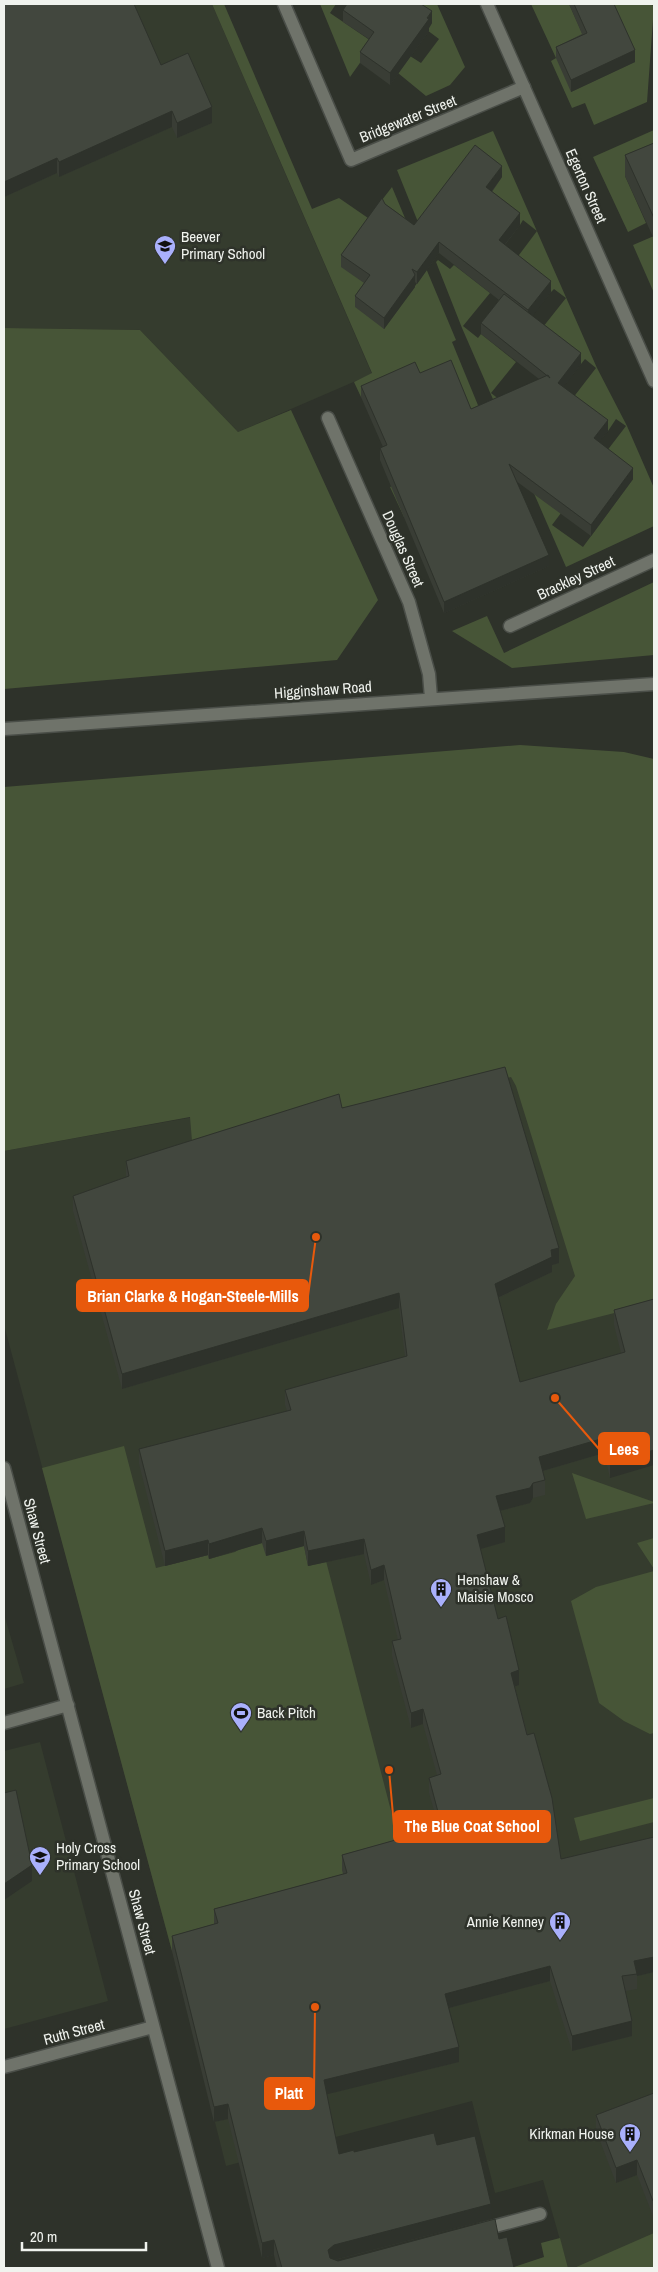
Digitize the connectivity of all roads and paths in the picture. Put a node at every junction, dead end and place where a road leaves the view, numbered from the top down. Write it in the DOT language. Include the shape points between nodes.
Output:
graph roads {
  1 [pos="284,4"];
  2 [pos="487,4"];
  3 [pos="524,87"];
  4 [pos="654,382"];
  5 [pos="328,418"];
  6 [pos="654,560"];
  7 [pos="510,626"];
  8 [pos="651,688"];
  9 [pos="432,698"];
  10 [pos="4,730"];
  11 [pos="4,1468"];
  12 [pos="68,1706"];
  13 [pos="4,1723"];
  14 [pos="153,2028"];
  15 [pos="4,2067"];
  16 [pos="540,2214"];
  17 [pos="466,2234"];
  18 [pos="218,2268"];
  1 -- 3 [label="street, Bridgewater Street" via="351,160"];
  2 -- 3 [label="street, Egerton Street"];
  3 -- 4 [label="street, Egerton Street"];
  5 -- 9 [label="street, Douglas Street" via="409,602 429,674"];
  6 -- 7 [label="street, Brackley Street"];
  8 -- 9 [label="street, Higginshaw Road"];
  9 -- 10 [label="street, Higginshaw Road"];
  11 -- 12 [label="street, Shaw Street"];
  12 -- 13 [label="street"];
  12 -- 14 [label="street, Shaw Street"];
  14 -- 15 [label="street, Ruth Street"];
  14 -- 18 [label="street, Shaw Street"];
  16 -- 17 [label="street"];
}
